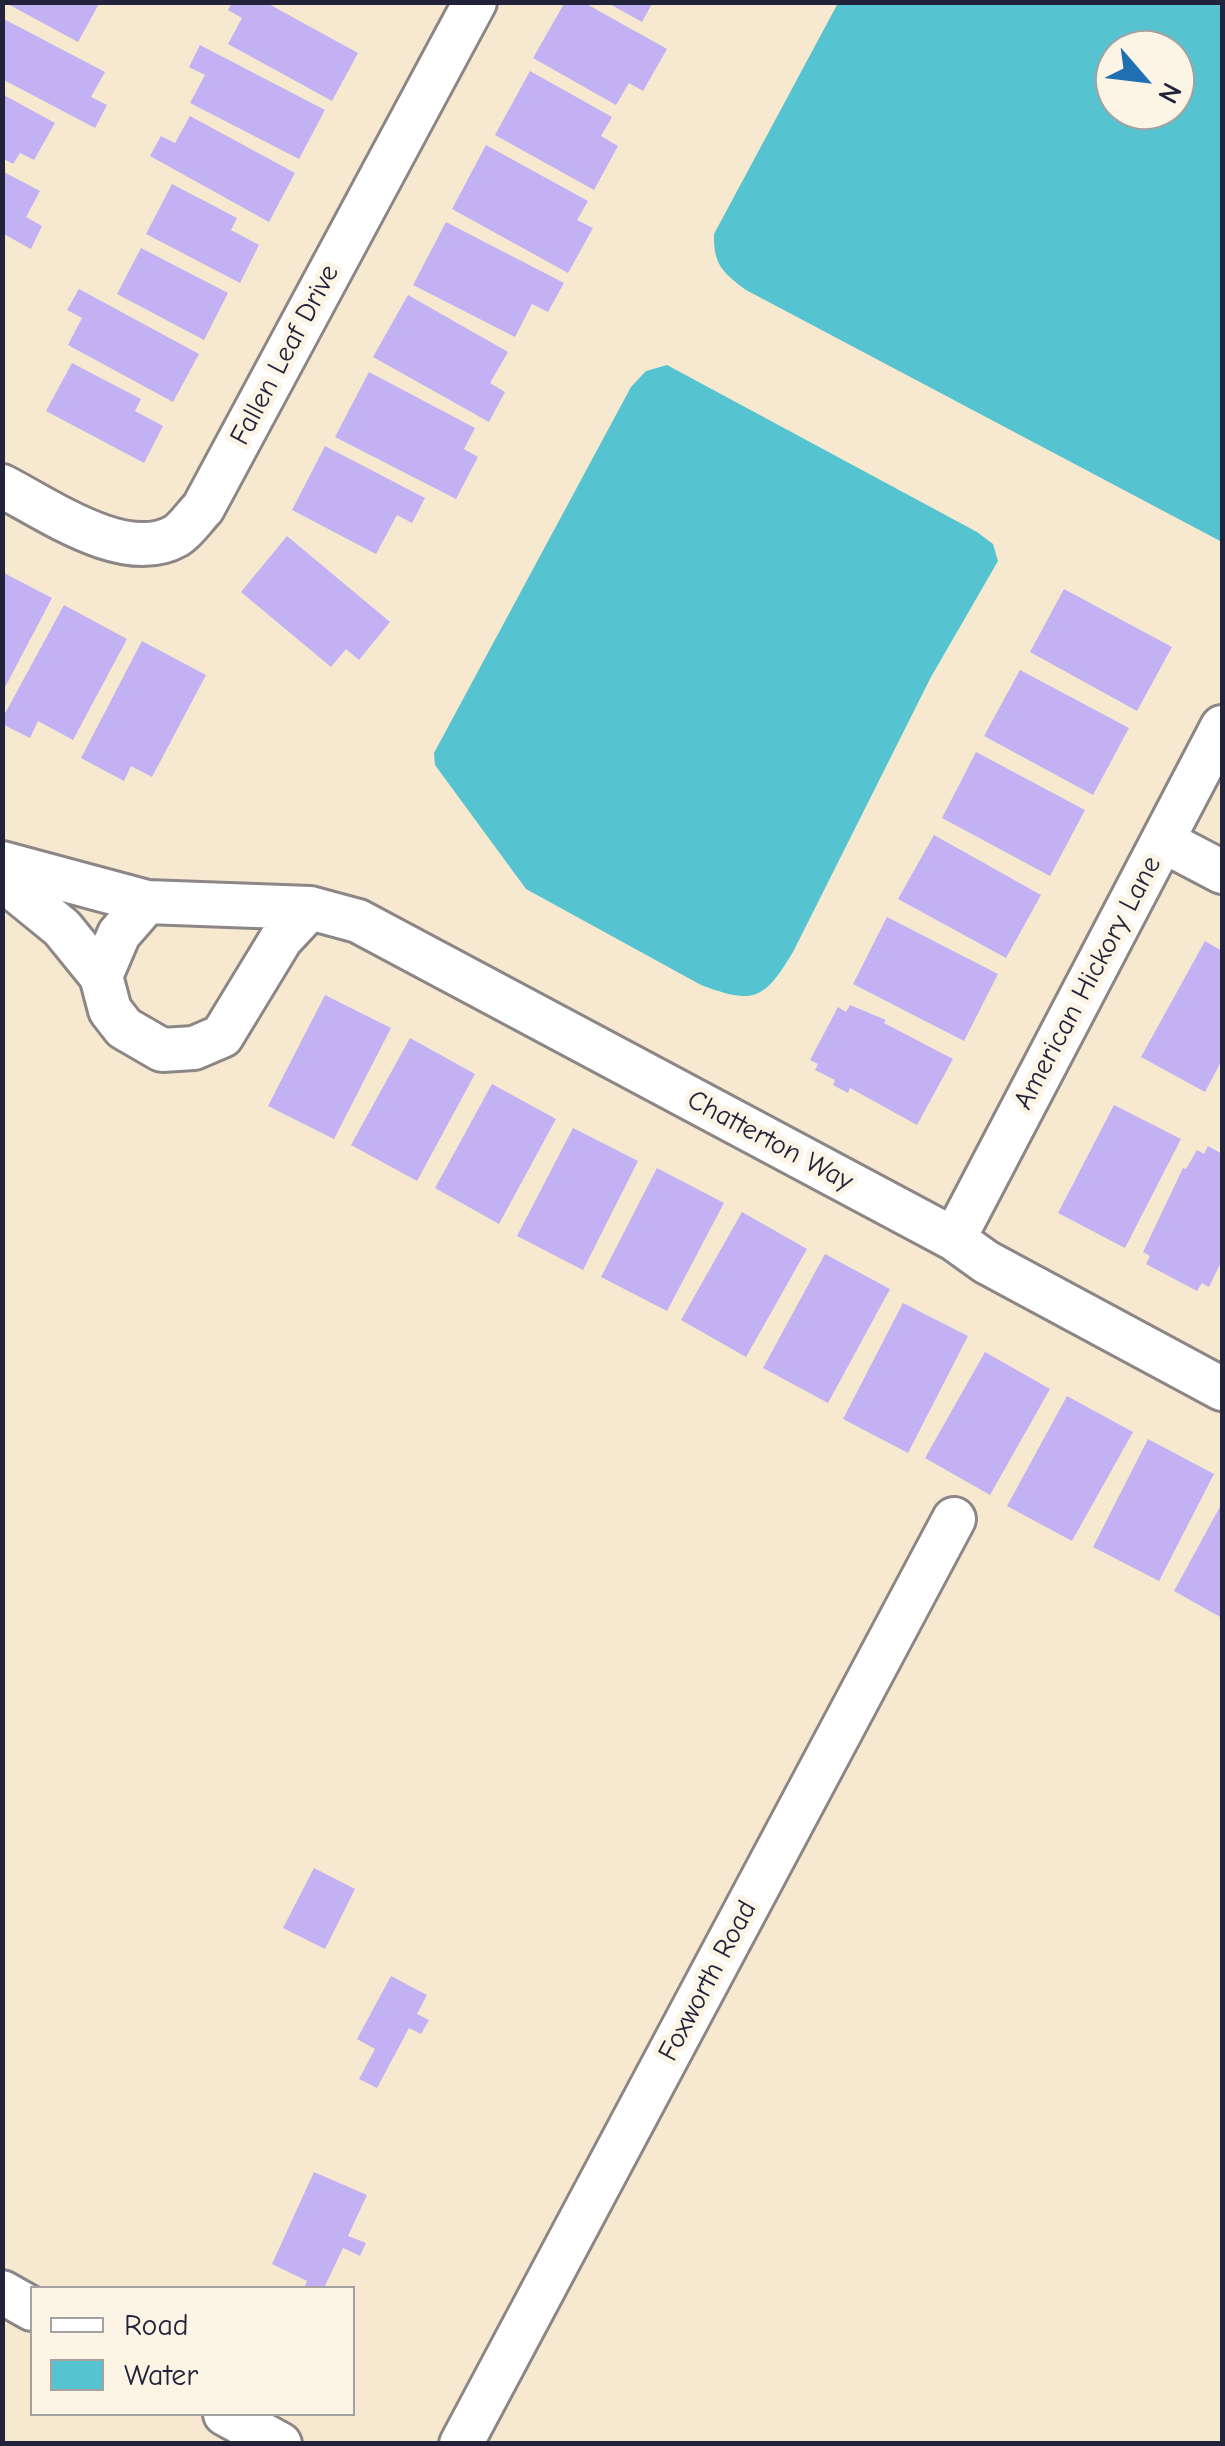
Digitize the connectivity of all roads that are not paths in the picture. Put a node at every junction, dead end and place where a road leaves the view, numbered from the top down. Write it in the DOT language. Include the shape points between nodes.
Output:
graph roads {
  1 [pos="475,2"];
  2 [pos="2,486"];
  3 [pos="1222,727"];
  4 [pos="1163,840"];
  5 [pos="2,863"];
  6 [pos="1222,872"];
  7 [pos="2,879"];
  8 [pos="147,902"];
  9 [pos="310,908"];
  10 [pos="102,976"];
  11 [pos="954,1239"];
  12 [pos="1222,1389"];
  13 [pos="954,1520"];
  14 [pos="2,2292"];
  15 [pos="30,2307"];
  16 [pos="229,2416"];
  17 [pos="280,2444"];
  18 [pos="461,2444"];
  1 -- 2 [label="street, Fallen Leaf Drive" via="203,508 175,536 106,540"];
  3 -- 4 [label="street, American Hickory Lane"];
  4 -- 6 [label="street"];
  4 -- 11 [label="street, American Hickory Lane"];
  5 -- 8 [label="street, Chatterton Way"];
  7 -- 10 [label="street" via="62,928"];
  8 -- 9 [label="street, Chatterton Way"];
  8 -- 10 [label="street" via="119,934"];
  9 -- 10 [label="street" via="282,939 222,1036 194,1048 162,1050 124,1028 110,1010"];
  9 -- 11 [label="street, Chatterton Way" via="358,920"];
  11 -- 12 [label="street, Chatterton Way"];
  13 -- 18 [label="street, Foxworth Road"];
  14 -- 15 [label="street"];
  16 -- 17 [label="street"];
}
